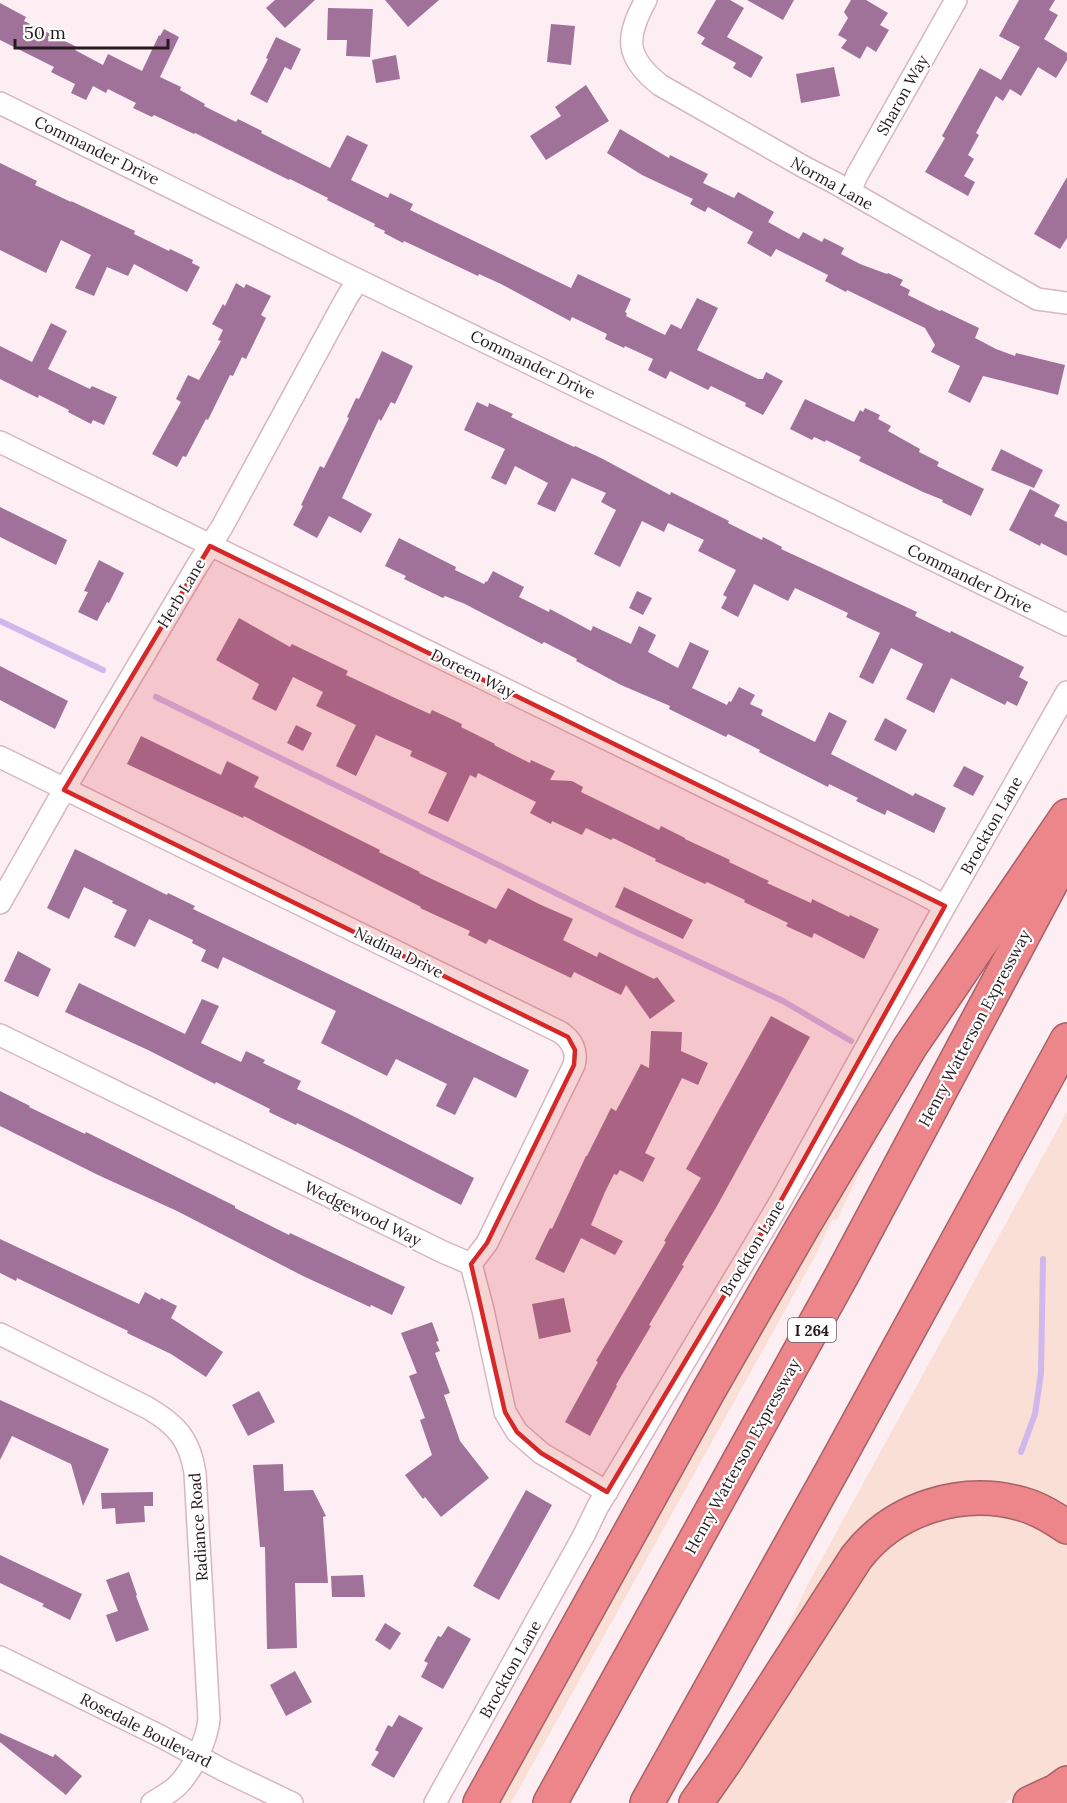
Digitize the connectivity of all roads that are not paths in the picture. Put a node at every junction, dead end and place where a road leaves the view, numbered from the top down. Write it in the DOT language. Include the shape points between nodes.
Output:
graph roads {
  1 [pos="646,0"];
  2 [pos="956,0"];
  3 [pos="0,103"];
  4 [pos="850,192"];
  5 [pos="358,280"];
  6 [pos="1067,303"];
  7 [pos="0,442"];
  8 [pos="210,546"];
  9 [pos="1067,625"];
  10 [pos="1067,692"];
  11 [pos="0,757"];
  12 [pos="64,790"];
  13 [pos="1067,816"];
  14 [pos="1067,853"];
  15 [pos="0,903"];
  16 [pos="945,906"];
  17 [pos="0,1035"];
  18 [pos="1067,1040"];
  19 [pos="471,1263"];
  20 [pos="0,1334"];
  21 [pos="607,1492"];
  22 [pos="1067,1527"];
  23 [pos="0,1657"];
  24 [pos="197,1756"];
  25 [pos="1067,1783"];
  26 [pos="152,1803"];
  27 [pos="292,1803"];
  28 [pos="435,1803"];
  29 [pos="480,1803"];
  30 [pos="550,1803"];
  31 [pos="647,1803"];
  32 [pos="696,1803"];
  33 [pos="1030,1803"];
  1 -- 4 [label="street, Norma Lane" via="632,28 634,56 643,71 660,85"];
  2 -- 4 [label="street, Sharon Way"];
  3 -- 5 [label="street, Commander Drive"];
  4 -- 6 [label="street, Norma Lane" via="1037,299"];
  5 -- 8 [label="street, Herb Lane"];
  5 -- 9 [label="street, Commander Drive"];
  7 -- 8 [label="street, Doreen Way"];
  8 -- 12 [label="street, Herb Lane"];
  8 -- 16 [label="street, Doreen Way"];
  10 -- 16 [label="street, Brockton Lane"];
  11 -- 12 [label="street, Nadina Drive"];
  12 -- 15 [label="street, Herb Lane"];
  12 -- 19 [label="street, Nadina Drive" via="568,1037 575,1050 574,1065 487,1243"];
  13 -- 29 [label="highway" via="910,1047 802,1228"];
  14 -- 30 [label="highway, Henry Watterson Expressway / I 264" via="842,1275"];
  16 -- 21 [label="street, Brockton Lane" via="779,1204"];
  17 -- 19 [label="street, Wedgewood Way"];
  18 -- 31 [label="highway"];
  19 -- 21 [label="street" via="505,1412 517,1432 542,1453"];
  20 -- 24 [label="street, Radiance Road" via="167,1419 189,1448 195,1473 209,1719 208,1732"];
  21 -- 28 [label="street, Brockton Lane"];
  22 -- 32 [label="highway" via="1024,1504 987,1497 926,1507 880,1533 856,1558"];
  23 -- 24 [label="street, Rosedale Boulevard"];
  24 -- 26 [label="street, Radiance Road" via="176,1786"];
  24 -- 27 [label="street, Rosedale Boulevard"];
  25 -- 33 [label="highway"];
}
